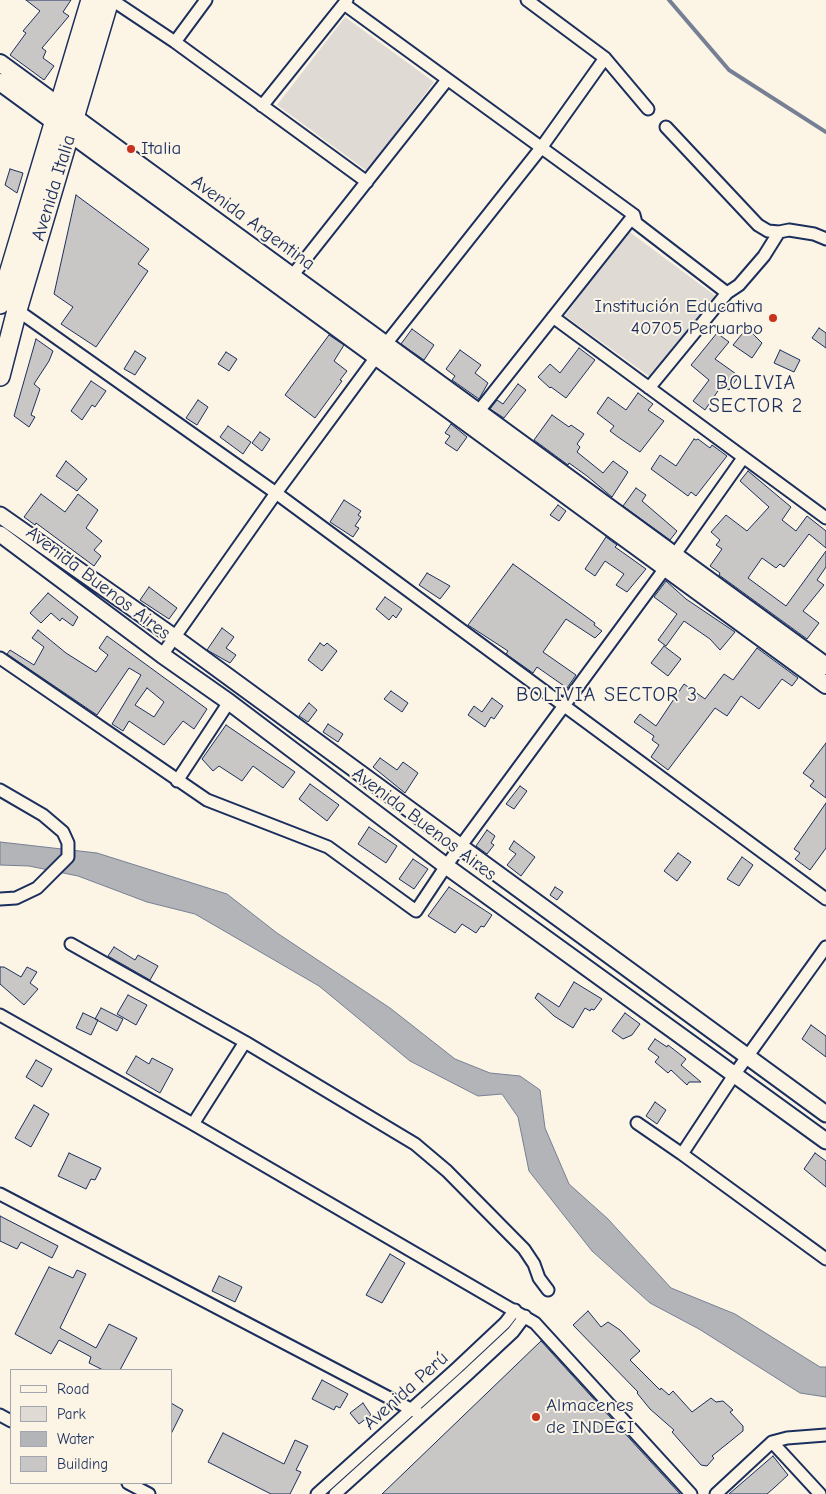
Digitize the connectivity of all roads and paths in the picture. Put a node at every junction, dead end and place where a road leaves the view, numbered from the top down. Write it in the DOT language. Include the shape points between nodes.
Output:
graph roads {
  1 [pos="91,0"];
  2 [pos="110,0"];
  3 [pos="206,0"];
  4 [pos="527,0"];
  5 [pos="346,2"];
  6 [pos="174,42"];
  7 [pos="605,58"];
  8 [pos="0,63"];
  9 [pos="447,80"];
  10 [pos="0,82"];
  11 [pos="262,106"];
  12 [pos="648,110"];
  13 [pos="56,114"];
  14 [pos="72,126"];
  15 [pos="666,127"];
  16 [pos="541,148"];
  17 [pos="367,182"];
  18 [pos="634,215"];
  19 [pos="778,232"];
  20 [pos="826,239"];
  21 [pos="292,276"];
  22 [pos="727,292"];
  23 [pos="5,301"];
  24 [pos="553,317"];
  25 [pos="381,351"];
  26 [pos="0,376"];
  27 [pos="649,388"];
  28 [pos="478,412"];
  29 [pos="743,458"];
  30 [pos="276,494"];
  31 [pos="0,515"];
  32 [pos="826,518"];
  33 [pos="0,534"];
  34 [pos="670,561"];
  35 [pos="174,637"];
  36 [pos="162,655"];
  37 [pos="0,658"];
  38 [pos="826,666"];
  39 [pos="826,685"];
  40 [pos="229,702"];
  41 [pos="564,705"];
  42 [pos="177,781"];
  43 [pos="0,790"];
  44 [pos="459,847"];
  45 [pos="446,866"];
  46 [pos="826,899"];
  47 [pos="0,900"];
  48 [pos="71,944"];
  49 [pos="826,947"];
  50 [pos="0,1015"];
  51 [pos="245,1042"];
  52 [pos="747,1057"];
  53 [pos="734,1075"];
  54 [pos="826,1114"];
  55 [pos="637,1123"];
  56 [pos="193,1124"];
  57 [pos="826,1141"];
  58 [pos="682,1154"];
  59 [pos="0,1194"];
  60 [pos="826,1260"];
  61 [pos="548,1290"];
  62 [pos="515,1310"];
  63 [pos="525,1316"];
  64 [pos="417,1413"];
  65 [pos="826,1435"];
  66 [pos="772,1442"];
  67 [pos="130,1484"];
  68 [pos="338,1493"];
  69 [pos="149,1494"];
  70 [pos="317,1494"];
  71 [pos="691,1494"];
  72 [pos="716,1494"];
  73 [pos="820,1494"];
  1 -- 13 [label="main road, Avenida Italia"];
  2 -- 6 [label="street"];
  2 -- 14 [label="main road, Avenida Italia"];
  3 -- 6 [label="street"];
  4 -- 7 [label="street"];
  5 -- 9 [label="street"];
  5 -- 11 [label="street"];
  6 -- 11 [label="street"];
  7 -- 12 [label="street"];
  7 -- 16 [label="street"];
  8 -- 13 [label="main road, Avenida Argentina"];
  9 -- 16 [label="street"];
  9 -- 17 [label="street"];
  10 -- 13 [label="main road, Avenida Argentina"];
  11 -- 17 [label="street"];
  13 -- 14 [label="main road, Avenida Argentina"];
  13 -- 23 [label="main road, Avenida Italia"];
  14 -- 21 [label="main road, Avenida Argentina"];
  14 -- 23 [label="main road, Avenida Italia"];
  14 -- 25 [label="main road, Avenida Argentina"];
  15 -- 19 [label="street" via="758,225"];
  16 -- 18 [label="street"];
  16 -- 25 [label="street"];
  17 -- 21 [label="street"];
  18 -- 22 [label="street" via="636,224"];
  18 -- 24 [label="street"];
  19 -- 20 [label="street" via="789,230"];
  19 -- 22 [label="street" via="764,256 739,285"];
  21 -- 25 [label="main road, Avenida Argentina"];
  22 -- 27 [label="street"];
  23 -- 26 [label="main road, Avenida Italia"];
  23 -- 30 [label="street"];
  24 -- 27 [label="street"];
  24 -- 28 [label="street"];
  25 -- 28 [label="main road"];
  25 -- 30 [label="street"];
  25 -- 34 [label="main road"];
  27 -- 29 [label="street"];
  28 -- 34 [label="main road"];
  29 -- 32 [label="street"];
  29 -- 34 [label="street"];
  30 -- 35 [label="street"];
  30 -- 41 [label="street"];
  31 -- 35 [label="street, Avenida Buenos Aires"];
  33 -- 36 [label="street, Avenida Buenos Aires"];
  34 -- 38 [label="main road"];
  34 -- 39 [label="main road"];
  34 -- 41 [label="street"];
  35 -- 36 [label="street"];
  35 -- 44 [label="street, Avenida Buenos Aires"];
  36 -- 40 [label="street, Avenida Buenos Aires"];
  37 -- 42 [label="street"];
  40 -- 42 [label="street"];
  40 -- 45 [label="street, Avenida Buenos Aires"];
  41 -- 44 [label="street"];
  41 -- 46 [label="street"];
  42 -- 45 [label="street" via="208,800 328,847 416,911"];
  43 -- 47 [label="street" via="43,815 63,832 68,843 68,856 37,888 16,898"];
  44 -- 45 [label="street"];
  44 -- 52 [label="street, Avenida Buenos Aires"];
  45 -- 53 [label="street, Avenida Buenos Aires"];
  48 -- 51 [label="street"];
  49 -- 52 [label="street"];
  50 -- 56 [label="street"];
  51 -- 56 [label="street"];
  51 -- 61 [label="street" via="388,1126 432,1158 524,1249"];
  52 -- 53 [label="street"];
  52 -- 54 [label="street, Avenida Buenos Aires"];
  53 -- 57 [label="street, Avenida Buenos Aires"];
  53 -- 58 [label="street"];
  55 -- 58 [label="street"];
  56 -- 62 [label="street"];
  58 -- 60 [label="street"];
  59 -- 64 [label="street"];
  62 -- 63 [label="street"];
  62 -- 64 [label="street, Avenida Perú"];
  63 -- 64 [label="street, Avenida Perú" via="513,1332"];
  63 -- 71 [label="street" via="535,1323"];
  64 -- 68 [label="street, Avenida Perú"];
  64 -- 70 [label="street, Avenida Perú"];
  65 -- 66 [label="street"];
  66 -- 72 [label="street"];
  66 -- 73 [label="street"];
  67 -- 69 [label="street"];
}
